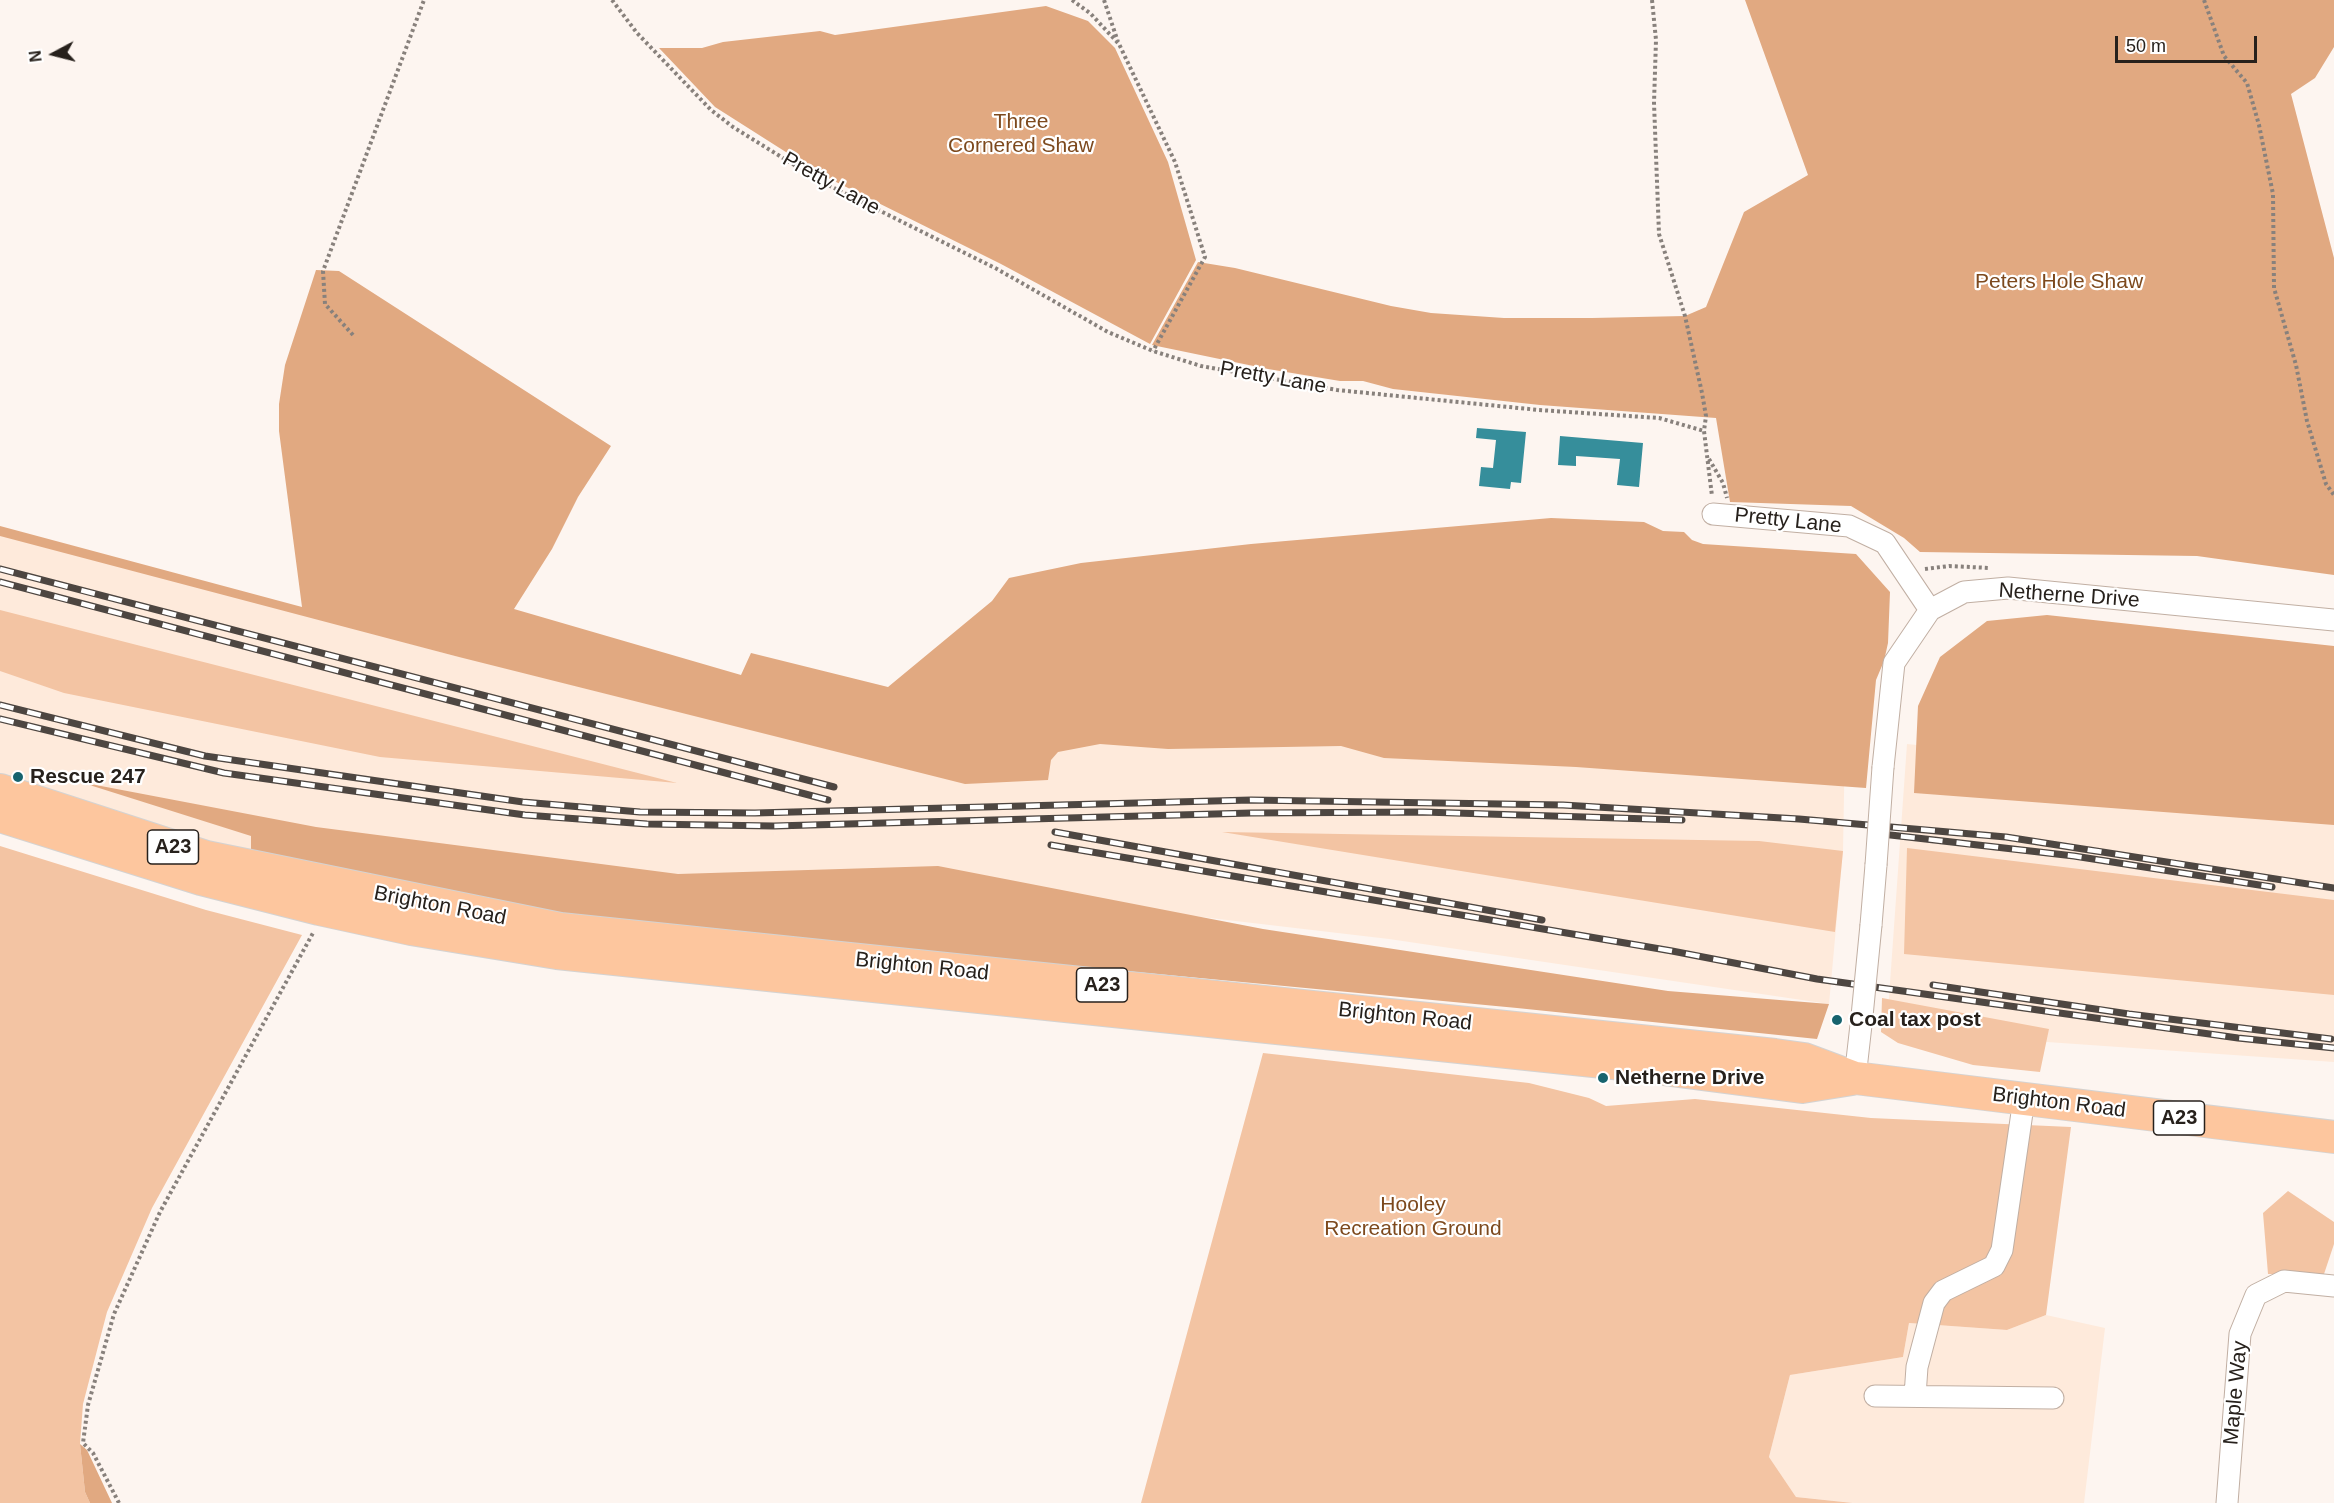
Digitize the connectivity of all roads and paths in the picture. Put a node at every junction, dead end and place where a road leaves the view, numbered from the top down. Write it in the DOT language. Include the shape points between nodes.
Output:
graph roads {
  1 [pos="424,0"];
  2 [pos="612,0"];
  3 [pos="1072,0"];
  4 [pos="1104,0"];
  5 [pos="1652,0"];
  6 [pos="2204,0"];
  7 [pos="1119,44"];
  8 [pos="353,335"];
  9 [pos="1154,351"];
  10 [pos="1704,431"];
  11 [pos="1707,456"];
  12 [pos="2334,495"];
  13 [pos="1723,515"];
  14 [pos="1930,610"];
  15 [pos="2334,620"];
  16 [pos="0,790"];
  17 [pos="0,816"];
  18 [pos="316,927"];
  19 [pos="1855,1078"];
  20 [pos="2024,1099"];
  21 [pos="2334,1137"];
  22 [pos="2334,1286"];
  23 [pos="1875,1396"];
  24 [pos="1915,1396"];
  25 [pos="2053,1398"];
  26 [pos="119,1503"];
  27 [pos="2227,1503"];
  1 -- 8 [label="path" via="323,271 325,304"];
  2 -- 9 [label="path, Pretty Lane" via="645,41 711,110 733,127 820,181 997,269 1108,332"];
  3 -- 7 [label="path"];
  4 -- 7 [label="path"];
  5 -- 10 [label="path" via="1659,234 1685,316 1706,416"];
  6 -- 12 [label="path" via="2224,56 2247,83 2259,125 2272,194 2274,288 2307,421 2326,484"];
  7 -- 9 [label="path" via="1175,162 1204,257"];
  9 -- 10 [label="path, Pretty Lane" via="1201,366 1336,390 1659,418"];
  10 -- 11 [label="path, Pretty Lane"];
  11 -- 13 [label="path, Pretty Lane"];
  11 -- 13 [label="path" via="1723,483"];
  13 -- 14 [label="street, Pretty Lane" via="1849,526 1886,543"];
  14 -- 15 [label="street, Netherne Drive" via="1964,592 2008,588"];
  14 -- 19 [label="street, Netherne Drive, bridge" via="1894,663"];
  16 -- 19 [label="highway, Brighton Road / A23" via="206,857 560,929 1775,1055 1804,1059"];
  17 -- 19 [label="highway, Brighton Road / A23" via="201,879 319,909 557,954 1632,1065 1802,1087"];
  18 -- 26 [label="path" via="160,1212 114,1314 91,1393 83,1443 93,1453"];
  19 -- 20 [label="highway, Brighton Road / A23"];
  20 -- 21 [label="highway, Brighton Road / A23"];
  20 -- 24 [label="street" via="2002,1250 1994,1266 1943,1291 1934,1303 1917,1367"];
  22 -- 27 [label="street, Maple Way" via="2284,1281 2256,1295 2240,1334"];
  23 -- 24 [label="street"];
  24 -- 25 [label="street"];
}
